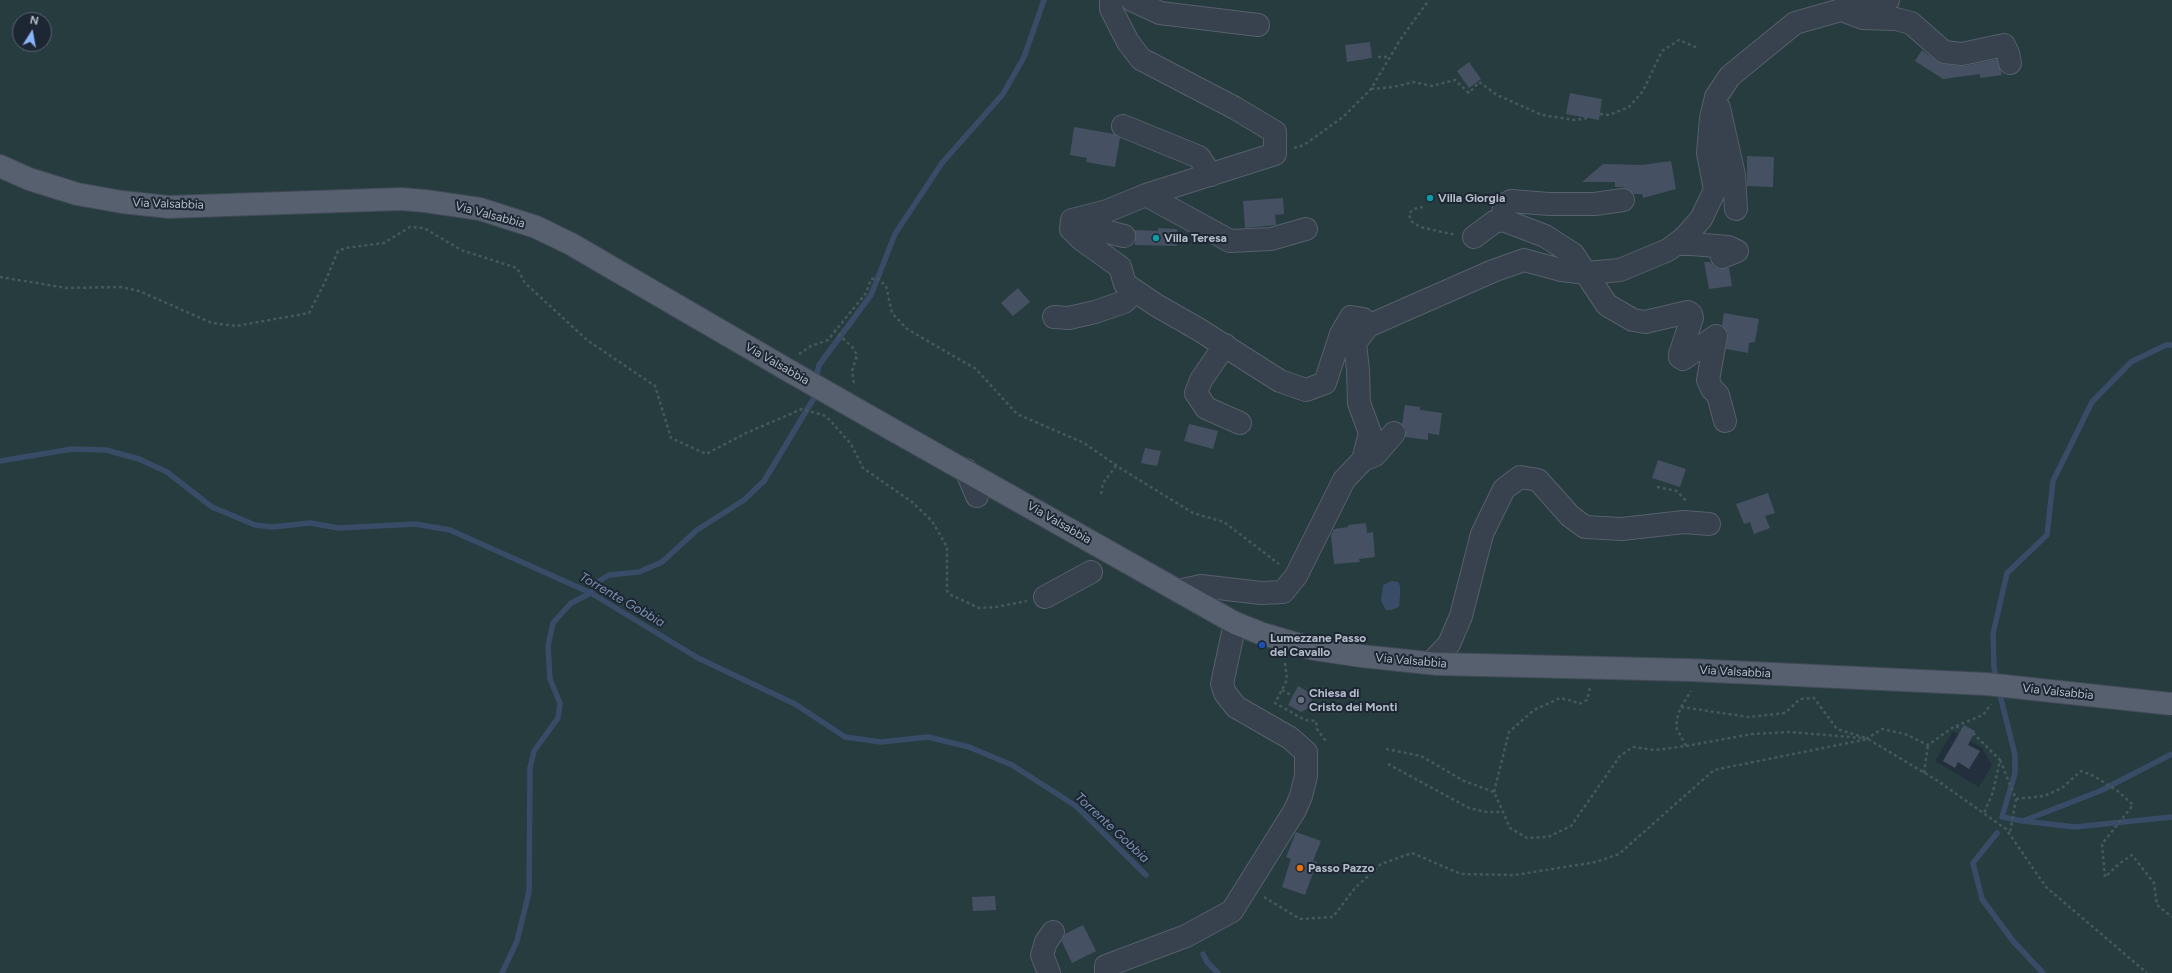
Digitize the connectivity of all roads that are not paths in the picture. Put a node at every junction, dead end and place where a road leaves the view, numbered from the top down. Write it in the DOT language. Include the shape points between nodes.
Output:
graph roads {
  1 [pos="1111,0"];
  2 [pos="1132,0"];
  3 [pos="1888,0"];
  4 [pos="1841,10"];
  5 [pos="1258,25"];
  6 [pos="2010,63"];
  7 [pos="1716,97"];
  8 [pos="1123,126"];
  9 [pos="0,166"];
  10 [pos="1211,175"];
  11 [pos="1146,195"];
  12 [pos="1622,200"];
  13 [pos="1736,209"];
  14 [pos="1080,218"];
  15 [pos="1503,220"];
  16 [pos="1306,229"];
  17 [pos="1124,236"];
  18 [pos="1474,237"];
  19 [pos="1676,244"];
  20 [pos="1722,257"];
  21 [pos="1586,273"];
  22 [pos="1134,291"];
  23 [pos="1054,317"];
  24 [pos="1368,326"];
  25 [pos="1225,345"];
  26 [pos="1725,421"];
  27 [pos="1240,423"];
  28 [pos="1394,433"];
  29 [pos="1363,460"];
  30 [pos="966,470"];
  31 [pos="977,496"];
  32 [pos="1709,524"];
  33 [pos="1091,572"];
  34 [pos="1178,591"];
  35 [pos="1045,597"];
  36 [pos="1235,623"];
  37 [pos="1434,663"];
  38 [pos="2172,704"];
  39 [pos="1053,932"];
  40 [pos="1049,973"];
  41 [pos="1106,973"];
  1 -- 10 [label="street" via="1111,9 1128,42 1141,59 1275,132 1275,154"];
  2 -- 5 [label="street" via="1160,13"];
  3 -- 4 [label="street"];
  4 -- 6 [label="street" via="1863,18 1896,19 1911,23 1944,52 1962,54 2004,45"];
  4 -- 7 [label="street" via="1795,23 1730,76"];
  7 -- 13 [label="street" via="1734,175"];
  7 -- 19 [label="street" via="1708,153 1715,190 1701,219"];
  8 -- 10 [label="street" via="1199,157"];
  9 -- 30 [label="main road, Via Valsabbia, bridge" via="77,194 169,207 400,199 458,205 503,216 572,244 787,370"];
  10 -- 11 [label="street"];
  11 -- 14 [label="street" via="1107,211"];
  11 -- 16 [label="street" via="1230,241 1270,240"];
  12 -- 15 [label="street" via="1595,204 1511,201 1504,206"];
  14 -- 17 [label="street" via="1104,231"];
  14 -- 22 [label="street" via="1072,220 1071,229 1120,267 1125,284"];
  15 -- 18 [label="street" via="1494,222"];
  15 -- 21 [label="street" via="1551,239 1573,254"];
  19 -- 20 [label="street" via="1728,247 1737,251"];
  19 -- 21 [label="street" via="1668,250 1620,270"];
  21 -- 24 [label="street" via="1561,270 1524,260"];
  21 -- 26 [label="street" via="1607,306 1633,320 1645,322 1688,312 1691,314 1692,318 1680,354 1683,359 1716,336 1708,380 1718,394"];
  22 -- 23 [label="street" via="1124,302 1095,312 1069,318"];
  22 -- 25 [label="street"];
  24 -- 25 [label="street" via="1363,319 1351,317 1340,334 1325,383 1306,390 1280,381"];
  24 -- 29 [label="street" via="1355,342 1359,403 1370,433"];
  25 -- 27 [label="street" via="1201,380 1196,393 1206,408"];
  28 -- 29 [label="street" via="1375,455"];
  29 -- 34 [label="street" via="1344,480 1296,576 1283,592 1260,593 1201,586"];
  30 -- 31 [label="street"];
  30 -- 34 [label="main road, Via Valsabbia"];
  32 -- 37 [label="street" via="1684,522 1622,528 1585,526 1570,516 1538,480 1520,477 1504,489 1482,534 1461,616 1449,644"];
  33 -- 35 [label="street"];
  34 -- 36 [label="main road, Via Valsabbia"];
  36 -- 37 [label="main road, Via Valsabbia" via="1314,649"];
  36 -- 41 [label="street" via="1221,659 1222,684 1229,701 1236,707 1290,738 1306,752 1306,776 1295,810 1232,911 1186,936 1106,966"];
  37 -- 38 [label="main road, Via Valsabbia, bridge" via="1690,670 1986,684"];
  39 -- 40 [label="street" via="1046,942 1042,955"];
}
